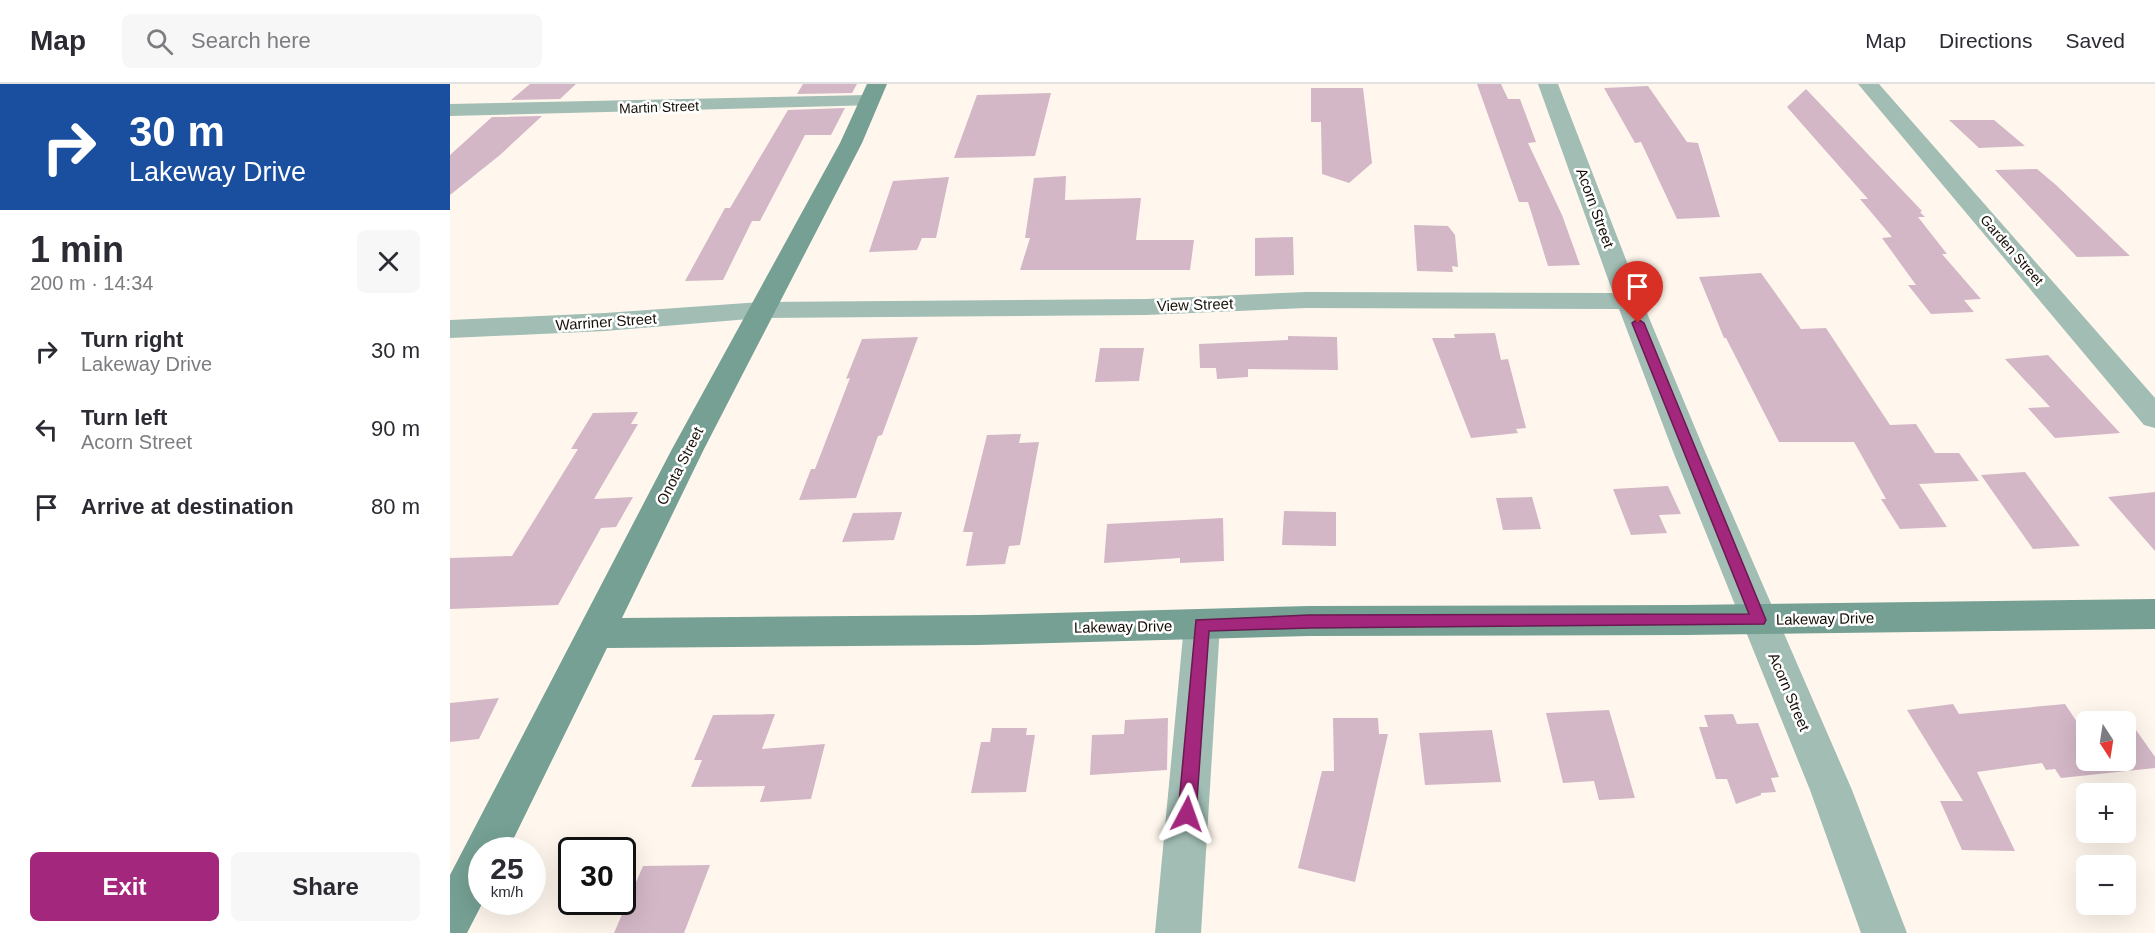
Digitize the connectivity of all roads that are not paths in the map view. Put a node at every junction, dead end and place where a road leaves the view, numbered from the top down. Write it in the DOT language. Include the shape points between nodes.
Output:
graph roads {
  1 [pos="1548,84"];
  2 [pos="1868,84"];
  3 [pos="873,93"];
  4 [pos="450,110"];
  5 [pos="1629,301"];
  6 [pos="761,310"];
  7 [pos="450,329"];
  8 [pos="2155,418"];
  9 [pos="2155,614"];
  10 [pos="1759,620"];
  11 [pos="1202,625"];
  12 [pos="595,633"];
  13 [pos="493,837"];
  14 [pos="468,886"];
  15 [pos="450,919"];
  16 [pos="1178,933"];
  17 [pos="1884,933"];
  1 -- 5 [label="street, Acorn Street"];
  2 -- 8 [label="street, Garden Street"];
  3 -- 4 [label="street, Martin Street"];
  3 -- 6 [label="street, Onota Street" via="851,143"];
  5 -- 6 [label="street, View Street" via="1306,300 1146,307"];
  5 -- 10 [label="street, Acorn Street"];
  6 -- 7 [label="street, Warriner Street"];
  6 -- 12 [label="street, Onota Street"];
  9 -- 10 [label="street, Lakeway Drive"];
  10 -- 11 [label="street, Lakeway Drive" via="1309,621"];
  10 -- 17 [label="street, Acorn Street"];
  11 -- 12 [label="street, Lakeway Drive"];
  11 -- 16 [label="street"];
  12 -- 13 [label="street, Onota Street"];
  14 -- 15 [label="street"];
}
